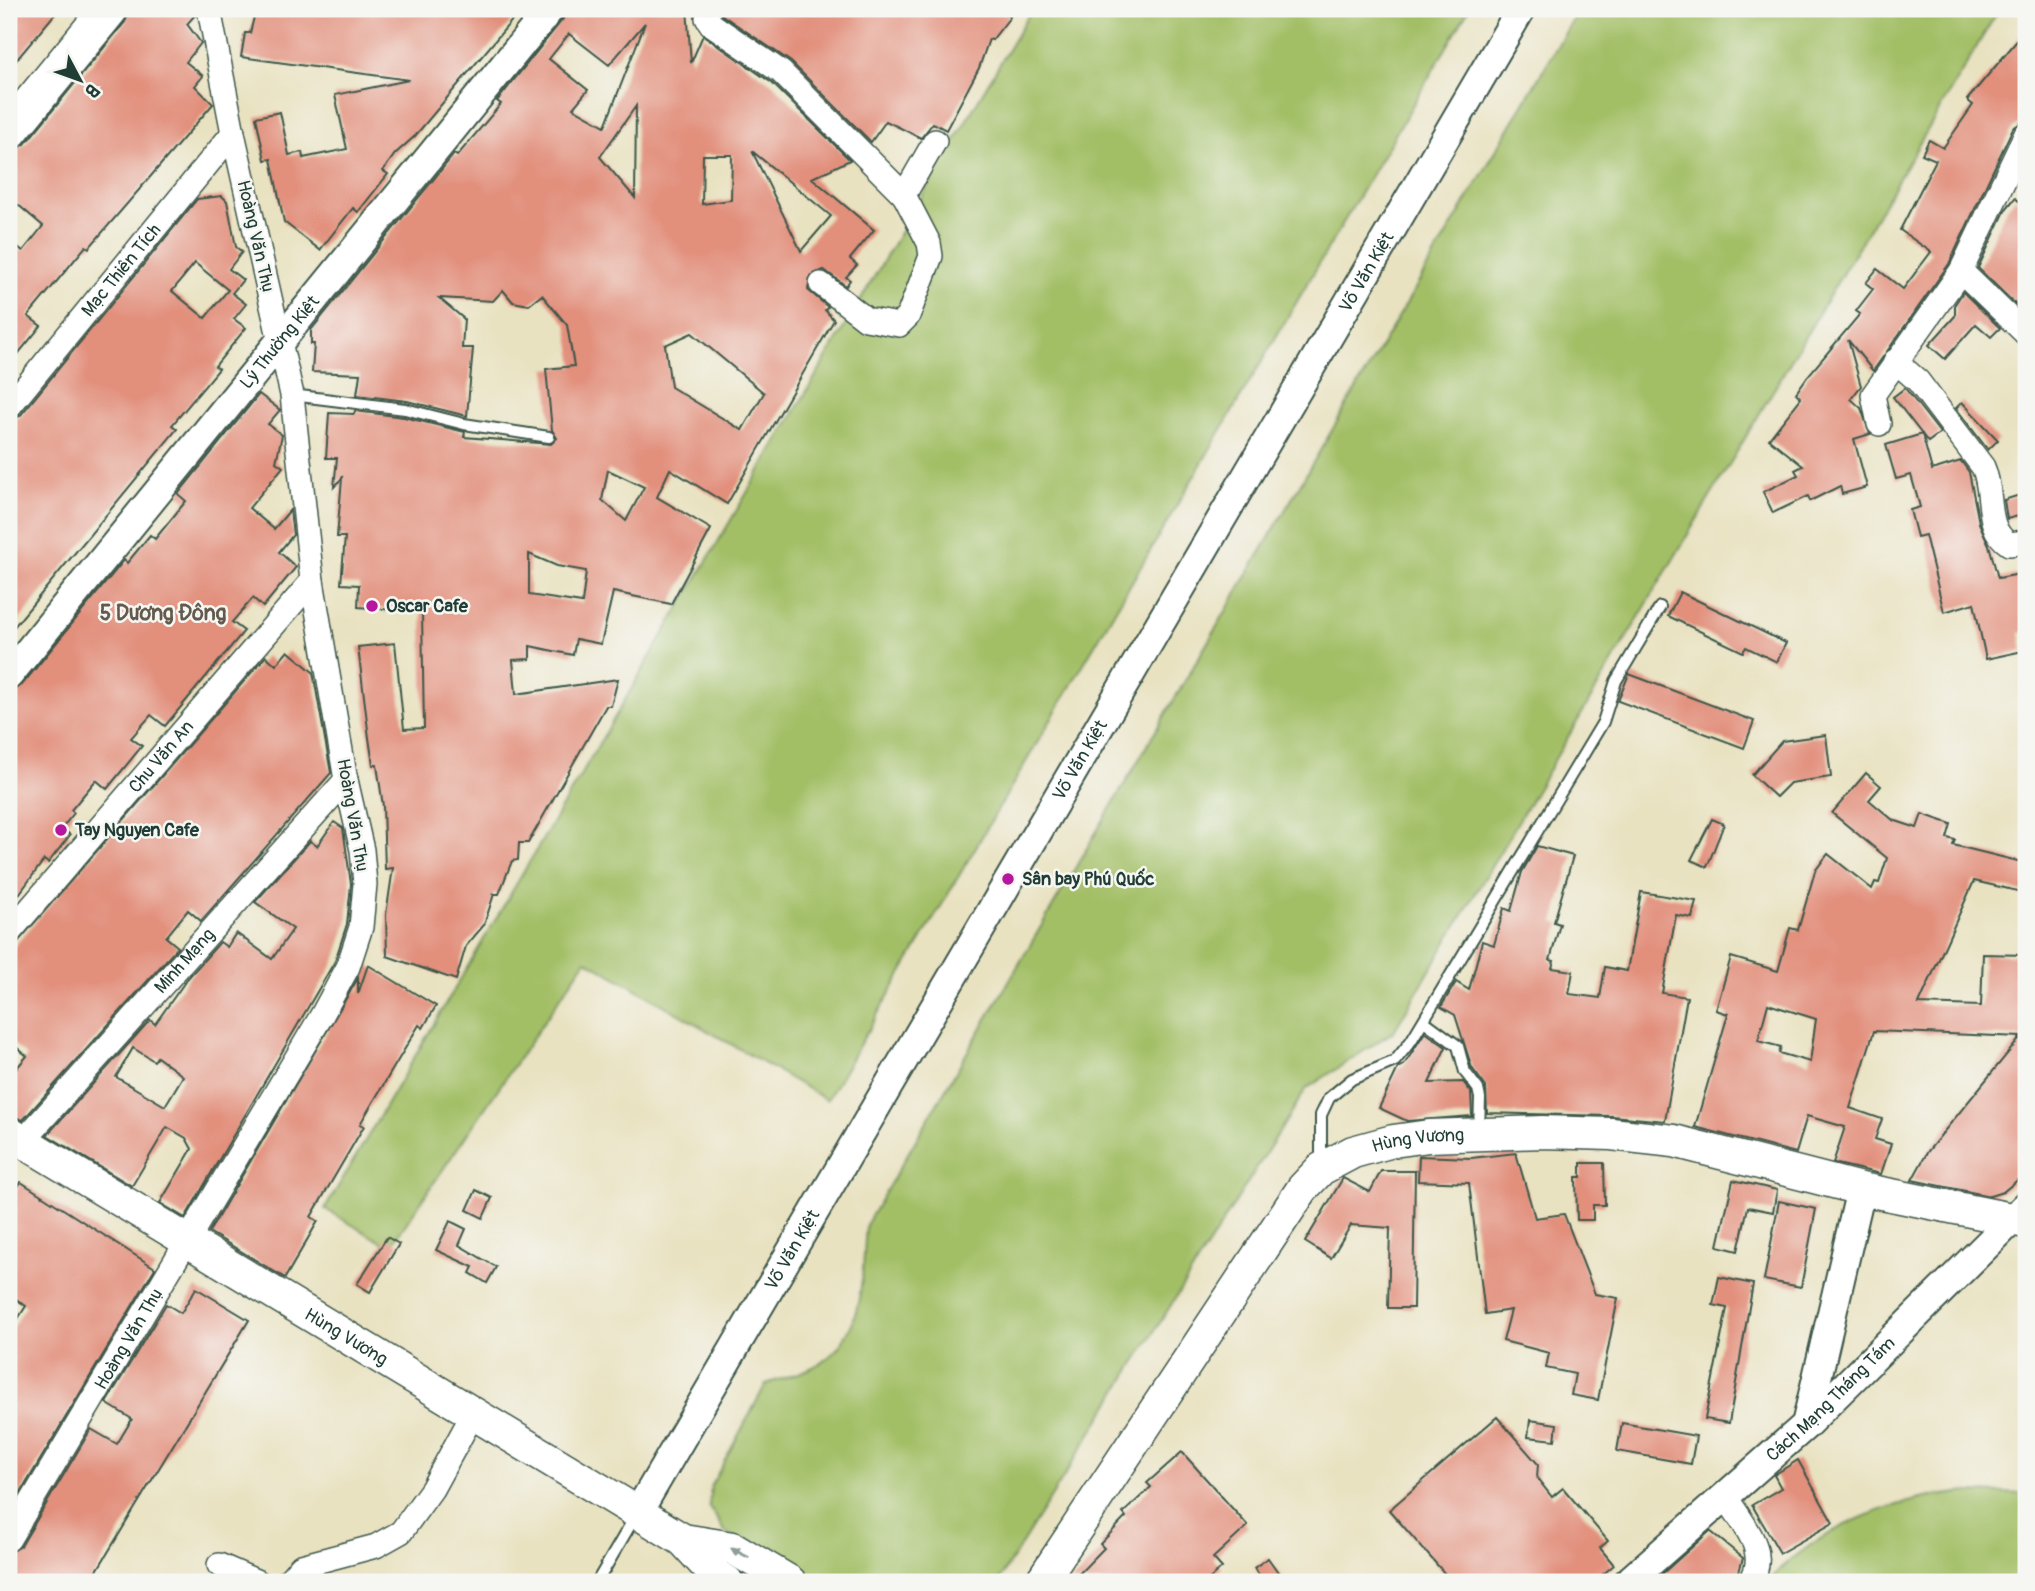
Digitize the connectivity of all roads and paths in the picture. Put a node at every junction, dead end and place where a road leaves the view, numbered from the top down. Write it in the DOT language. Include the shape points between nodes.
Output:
graph roads {
  1 [pos="109,9"];
  2 [pos="209,9"];
  3 [pos="550,9"];
  4 [pos="709,9"];
  5 [pos="1521,9"];
  6 [pos="9,131"];
  7 [pos="233,133"];
  8 [pos="936,141"];
  9 [pos="2024,144"];
  10 [pos="904,195"];
  11 [pos="1961,271"];
  12 [pos="821,284"];
  13 [pos="2026,334"];
  14 [pos="280,341"];
  15 [pos="1895,361"];
  16 [pos="292,395"];
  17 [pos="9,407"];
  18 [pos="1879,424"];
  19 [pos="550,437"];
  20 [pos="2026,542"];
  21 [pos="312,581"];
  22 [pos="1660,607"];
  23 [pos="9,675"];
  24 [pos="346,780"];
  25 [pos="9,933"];
  26 [pos="1424,1021"];
  27 [pos="1479,1135"];
  28 [pos="16,1137"];
  29 [pos="1321,1169"];
  30 [pos="1861,1189"];
  31 [pos="2021,1216"];
  32 [pos="188,1243"];
  33 [pos="474,1412"];
  34 [pos="1806,1425"];
  35 [pos="1726,1497"];
  36 [pos="638,1512"];
  37 [pos="9,1539"];
  38 [pos="684,1540"];
  39 [pos="219,1565"];
  40 [pos="258,1582"];
  41 [pos="287,1582"];
  42 [pos="597,1582"];
  43 [pos="727,1582"];
  44 [pos="790,1582"];
  45 [pos="1041,1582"];
  46 [pos="1628,1582"];
  47 [pos="1751,1582"];
  1 -- 6 [label="main road"];
  2 -- 7 [label="street, Hoàng Văn Thụ"];
  3 -- 14 [label="street, Lý Thường Kiệt"];
  4 -- 10 [label="street" via="711,23 781,72"];
  5 -- 36 [label="street, Võ Văn Kiệt"];
  7 -- 14 [label="street, Hoàng Văn Thụ"];
  7 -- 17 [label="street, Mạc Thiên Tích"];
  8 -- 10 [label="street"];
  9 -- 11 [label="street"];
  10 -- 12 [label="street" via="931,256 908,316 899,325 866,319"];
  11 -- 13 [label="street"];
  11 -- 15 [label="street"];
  14 -- 16 [label="street, Hoàng Văn Thụ"];
  14 -- 23 [label="street, Lý Thường Kiệt"];
  15 -- 18 [label="street" via="1872,395"];
  15 -- 20 [label="street" via="1918,381 1983,467 1989,478 1998,538 2009,544"];
  16 -- 19 [label="lane" via="405,409 464,424"];
  16 -- 21 [label="street, Hoàng Văn Thụ"];
  21 -- 24 [label="street, Hoàng Văn Thụ"];
  21 -- 25 [label="street, Chu Văn An"];
  22 -- 26 [label="lane" via="1616,681 1602,722"];
  24 -- 28 [label="street, Minh Mạng"];
  24 -- 32 [label="street, Hoàng Văn Thụ" via="365,884 361,927 352,954 322,1016"];
  26 -- 27 [label="lane" via="1458,1046 1465,1072 1478,1089"];
  26 -- 29 [label="lane" via="1395,1061 1352,1079 1329,1098 1321,1115"];
  27 -- 29 [label="main road, Hùng Vương" via="1393,1141 1353,1152"];
  27 -- 30 [label="main road, Hùng Vương" via="1612,1133 1674,1141"];
  28 -- 32 [label="main road, Hùng Vương"];
  29 -- 45 [label="main road, Hùng Vương" via="1263,1246"];
  30 -- 31 [label="main road, Hùng Vương"];
  30 -- 34 [label="street"];
  31 -- 34 [label="street, Cách Mạng Tháng Tám"];
  32 -- 33 [label="main road, Hùng Vương"];
  32 -- 37 [label="street, Hoàng Văn Thụ"];
  33 -- 36 [label="main road, Hùng Vương"];
  33 -- 41 [label="street" via="432,1489 401,1532 376,1546 301,1566"];
  34 -- 35 [label="street, Cách Mạng Tháng Tám"];
  35 -- 46 [label="street, Cách Mạng Tháng Tám"];
  35 -- 47 [label="street" via="1757,1547 1759,1560"];
  36 -- 38 [label="main road, Hùng Vương"];
  36 -- 42 [label="lane"];
  38 -- 43 [label="main road, Hùng Vương"];
  44 -- 38 [label="main road, Hùng Vương, one-way" via="733,1548"];
  39 -- 40 [label="street"];
}
